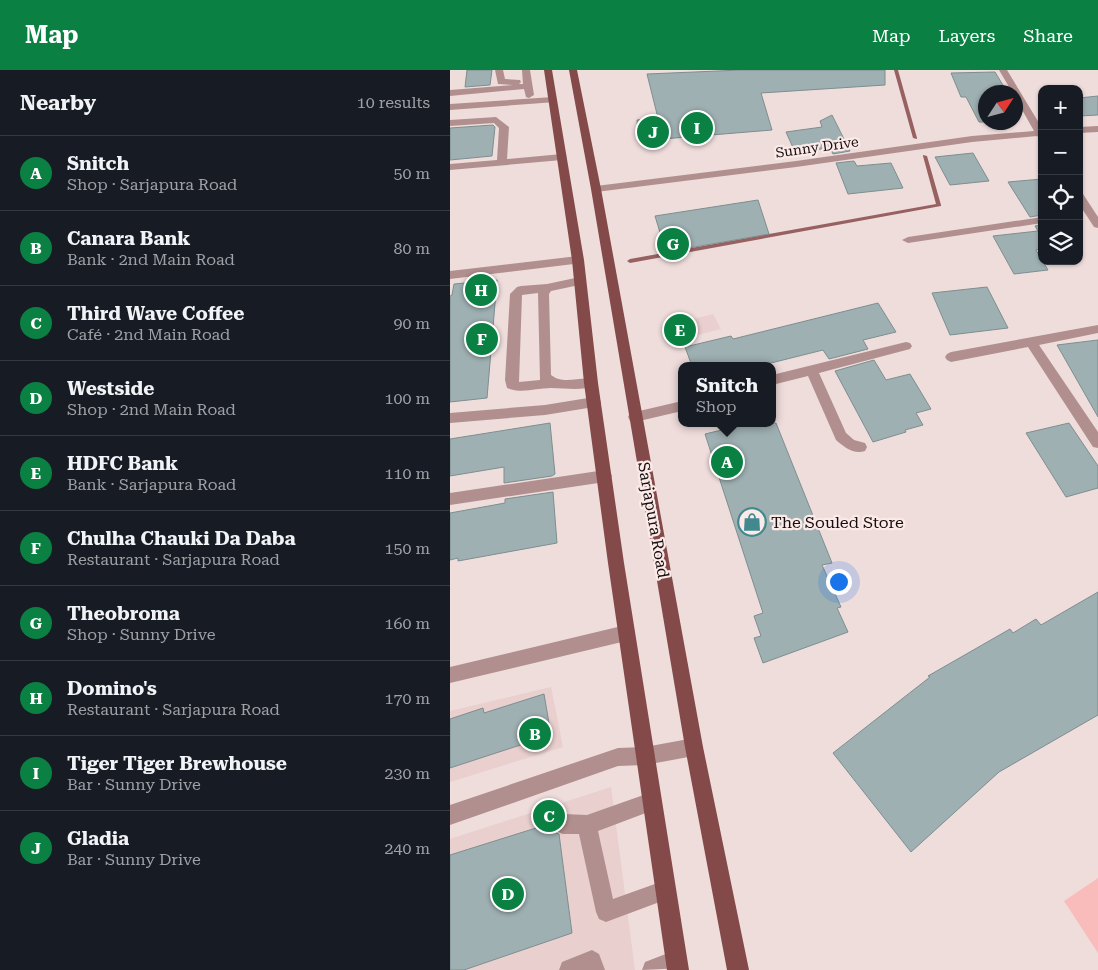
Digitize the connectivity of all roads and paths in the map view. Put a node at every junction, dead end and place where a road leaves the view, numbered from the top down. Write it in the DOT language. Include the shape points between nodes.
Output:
graph roads {
  1 [pos="499,70"];
  2 [pos="526,70"];
  3 [pos="548,70"];
  4 [pos="572,70"];
  5 [pos="1003,70"];
  6 [pos="528,84"];
  7 [pos="450,93"];
  8 [pos="553,100"];
  9 [pos="529,102"];
  10 [pos="450,107"];
  11 [pos="450,124"];
  12 [pos="1098,129"];
  13 [pos="1038,130"];
  14 [pos="1083,130"];
  15 [pos="1038,135"];
  16 [pos="561,154"];
  17 [pos="502,159"];
  18 [pos="450,167"];
  19 [pos="596,189"];
  20 [pos="1089,213"];
  21 [pos="1038,221"];
  22 [pos="1098,225"];
  23 [pos="908,240"];
  24 [pos="578,260"];
  25 [pos="450,275"];
  26 [pos="580,281"];
  27 [pos="547,288"];
  28 [pos="1098,329"];
  29 [pos="1031,342"];
  30 [pos="906,346"];
  31 [pos="951,357"];
  32 [pos="811,369"];
  33 [pos="776,379"];
  34 [pos="553,383"];
  35 [pos="591,383"];
  36 [pos="594,402"];
  37 [pos="678,407"];
  38 [pos="636,417"];
  39 [pos="450,418"];
  40 [pos="1098,443"];
  41 [pos="860,447"];
  42 [pos="605,476"];
  43 [pos="450,499"];
  44 [pos="626,632"];
  45 [pos="450,675"];
  46 [pos="694,747"];
  47 [pos="645,756"];
  48 [pos="652,801"];
  49 [pos="450,815"];
  50 [pos="563,824"];
  51 [pos="587,824"];
  52 [pos="666,890"];
  53 [pos="677,966"];
  54 [pos="570,970"];
  55 [pos="594,970"];
  56 [pos="654,970"];
  57 [pos="738,970"];
  1 -- 6 [label="street" via="501,82"];
  2 -- 6 [label="street"];
  3 -- 8 [label="main road"];
  4 -- 19 [label="main road, Sarjapura Road"];
  5 -- 13 [label="street"];
  6 -- 7 [label="street"];
  6 -- 9 [label="street"];
  8 -- 9 [label="street"];
  8 -- 16 [label="main road"];
  9 -- 10 [label="street"];
  11 -- 17 [label="street" via="496,120 504,127"];
  12 -- 14 [label="street"];
  15 -- 19 [label="street, Sunny Drive" via="972,139"];
  16 -- 17 [label="street"];
  16 -- 24 [label="main road"];
  17 -- 18 [label="street"];
  19 -- 38 [label="main road, Sarjapura Road"];
  20 -- 22 [label="street"];
  21 -- 23 [label="street"];
  24 -- 25 [label="street"];
  24 -- 26 [label="main road"];
  26 -- 27 [label="street"];
  26 -- 35 [label="main road"];
  27 -- 34 [label="street" via="543,294 545,377"];
  27 -- 34 [label="street" via="521,290 516,294 512,385"];
  28 -- 29 [label="street"];
  29 -- 31 [label="street"];
  29 -- 40 [label="street"];
  30 -- 32 [label="street"];
  32 -- 33 [label="street"];
  32 -- 41 [label="street" via="842,436 849,444"];
  34 -- 35 [label="street"];
  35 -- 36 [label="main road"];
  36 -- 39 [label="street" via="545,410"];
  36 -- 42 [label="main road"];
  37 -- 38 [label="street"];
  38 -- 46 [label="main road, Sarjapura Road"];
  42 -- 43 [label="street"];
  42 -- 44 [label="main road"];
  44 -- 45 [label="street"];
  44 -- 47 [label="main road"];
  46 -- 47 [label="street"];
  46 -- 57 [label="main road, Sarjapura Road"];
  47 -- 48 [label="main road"];
  47 -- 49 [label="street" via="618,757"];
  48 -- 51 [label="street"];
  48 -- 52 [label="main road"];
  50 -- 51 [label="street"];
  51 -- 52 [label="street" via="606,912"];
  52 -- 53 [label="main road"];
  53 -- 56 [label="street"];
  54 -- 55 [label="street" via="592,961"];
}
